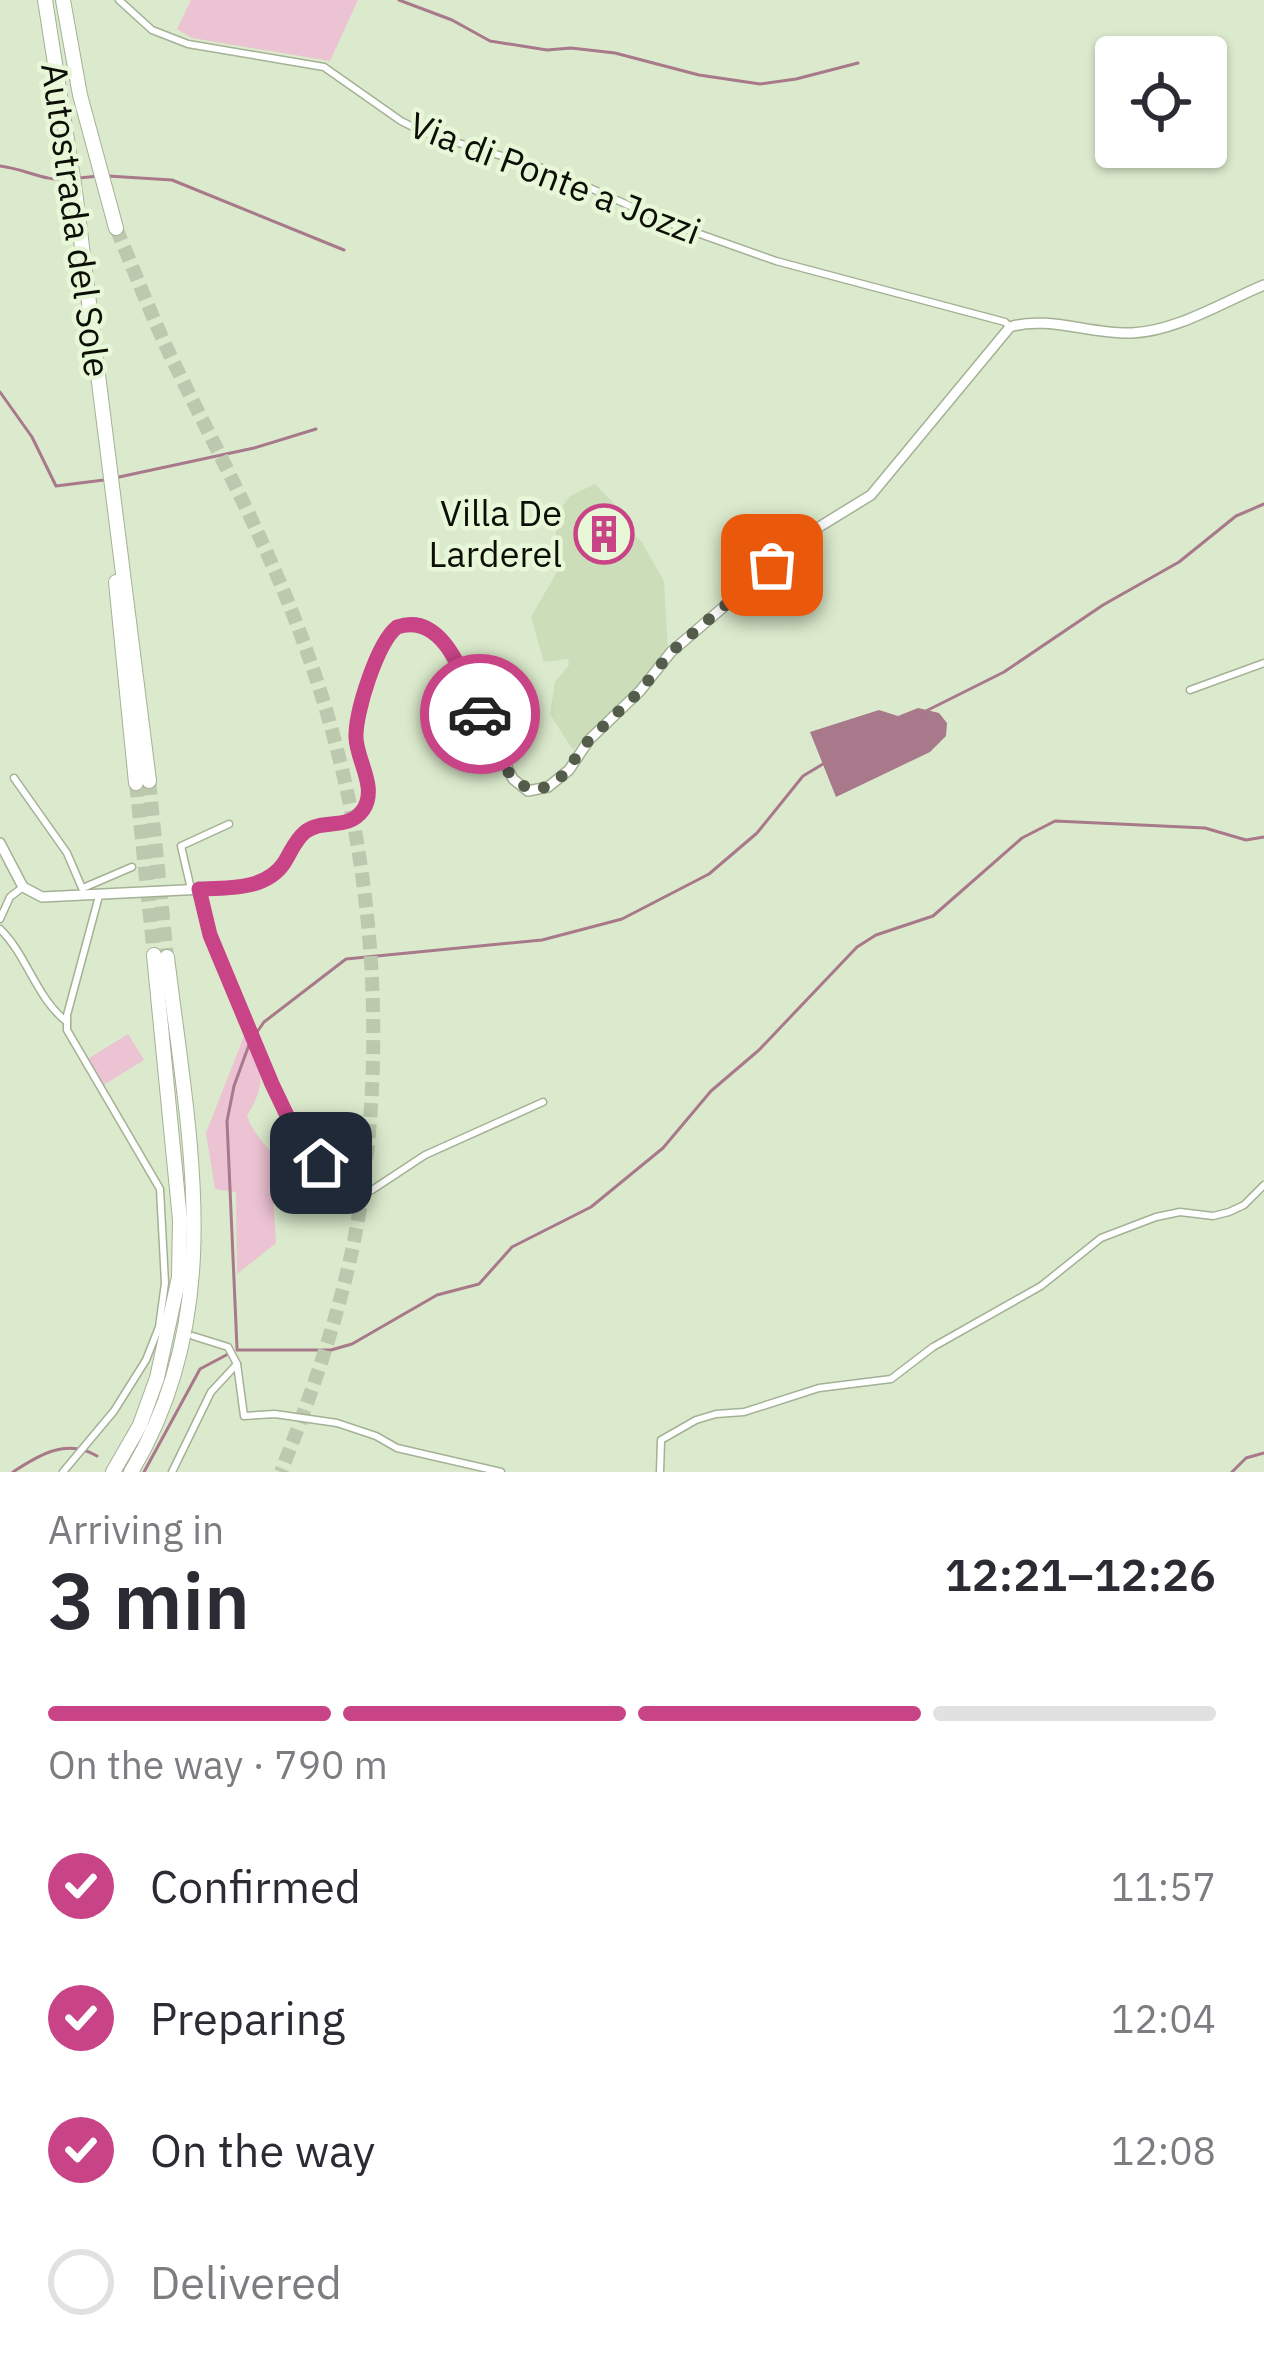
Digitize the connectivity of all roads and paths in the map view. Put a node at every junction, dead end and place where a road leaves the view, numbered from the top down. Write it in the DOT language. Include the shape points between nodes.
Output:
graph roads {
  1 [pos="45,0"];
  2 [pos="63,0"];
  3 [pos="119,0"];
  4 [pos="116,228"];
  5 [pos="1264,285"];
  6 [pos="1010,327"];
  7 [pos="1264,663"];
  8 [pos="1190,690"];
  9 [pos="14,778"];
  10 [pos="142,782"];
  11 [pos="229,824"];
  12 [pos="0,843"];
  13 [pos="132,867"];
  14 [pos="23,887"];
  15 [pos="195,889"];
  16 [pos="81,893"];
  17 [pos="99,896"];
  18 [pos="0,919"];
  19 [pos="0,929"];
  20 [pos="67,1022"];
  21 [pos="543,1102"];
  22 [pos="1264,1185"];
  23 [pos="193,1336"];
  24 [pos="237,1364"];
  25 [pos="63,1472"];
  26 [pos="112,1472"];
  27 [pos="131,1472"];
  28 [pos="172,1472"];
  29 [pos="501,1472"];
  30 [pos="660,1472"];
  1 -- 10 [label="highway, Autostrada del Sole" via="75,191"];
  2 -- 4 [label="highway, Autostrada del Sole"];
  3 -- 6 [label="street, Via di Ponte a Jozzi" via="152,30 188,44 325,67 401,122 552,171 665,222"];
  5 -- 6 [label="main road" via="1144,332"];
  6 -- 15 [label="main road" via="875,490 811,532 671,652 552,785 533,791 517,784 444,642 425,626 403,625 383,642 357,728 368,790 361,812 306,831 268,878"];
  7 -- 8 [label="street"];
  9 -- 16 [label="street" via="67,853"];
  11 -- 15 [label="street" via="181,846"];
  12 -- 14 [label="main road"];
  13 -- 16 [label="street"];
  14 -- 16 [label="main road" via="42,897"];
  14 -- 18 [label="street"];
  15 -- 17 [label="main road"];
  15 -- 21 [label="street" via="293,1128 348,1186 372,1190 425,1155"];
  16 -- 17 [label="main road"];
  17 -- 20 [label="street"];
  19 -- 20 [label="street"];
  20 -- 25 [label="street" via="160,1189 165,1283 146,1360"];
  22 -- 30 [label="street" via="1228,1213 1156,1217 1100,1238 1041,1286 891,1379 819,1388 696,1420 661,1440"];
  23 -- 24 [label="street" via="228,1347"];
  24 -- 28 [label="street" via="211,1392"];
  24 -- 29 [label="street" via="244,1416 337,1423 397,1448"];
  26 -- 27 [label="highway" via="158,1378 179,1277 160,956 196,1248 180,1354"];
}
